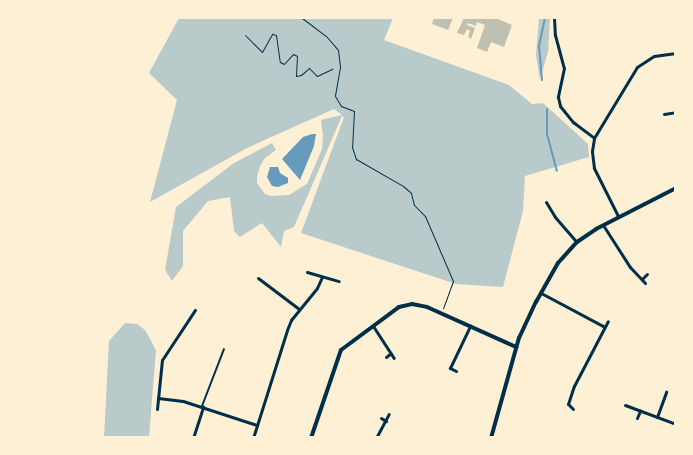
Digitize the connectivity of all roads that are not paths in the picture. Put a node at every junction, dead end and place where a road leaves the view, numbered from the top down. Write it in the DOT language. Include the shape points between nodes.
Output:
graph roads {
  1 [pos="554,18"];
  2 [pos="676,53"];
  3 [pos="676,112"];
  4 [pos="664,114"];
  5 [pos="594,138"];
  6 [pos="676,188"];
  7 [pos="546,202"];
  8 [pos="552,211"];
  9 [pos="546,215"];
  10 [pos="618,216"];
  11 [pos="603,225"];
  12 [pos="578,242"];
  13 [pos="307,272"];
  14 [pos="647,274"];
  15 [pos="322,277"];
  16 [pos="258,278"];
  17 [pos="642,279"];
  18 [pos="339,282"];
  19 [pos="646,283"];
  20 [pos="540,293"];
  21 [pos="195,310"];
  22 [pos="299,310"];
  23 [pos="608,321"];
  24 [pos="372,326"];
  25 [pos="470,326"];
  26 [pos="604,327"];
  27 [pos="516,347"];
  28 [pos="224,350"];
  29 [pos="391,354"];
  30 [pos="386,357"];
  31 [pos="394,358"];
  32 [pos="211,364"];
  33 [pos="217,366"];
  34 [pos="456,371"];
  35 [pos="666,392"];
  36 [pos="158,398"];
  37 [pos="625,405"];
  38 [pos="202,407"];
  39 [pos="157,409"];
  40 [pos="572,409"];
  41 [pos="640,411"];
  42 [pos="390,414"];
  43 [pos="657,417"];
  44 [pos="381,418"];
  45 [pos="637,418"];
  46 [pos="386,420"];
  47 [pos="676,424"];
  48 [pos="257,425"];
  49 [pos="193,438"];
  50 [pos="252,438"];
  51 [pos="311,438"];
  52 [pos="376,438"];
  53 [pos="491,438"];
  1 -- 5 [label="street" via="564,68 558,97 560,106 572,122"];
  2 -- 5 [label="street" via="654,56 637,67"];
  3 -- 4 [label="street"];
  5 -- 10 [label="street" via="594,168"];
  6 -- 10 [label="street"];
  7 -- 8 [label="street"];
  8 -- 9 [label="street"];
  8 -- 12 [label="street"];
  10 -- 11 [label="street"];
  11 -- 12 [label="street"];
  11 -- 17 [label="street" via="630,267"];
  12 -- 20 [label="street" via="558,264"];
  13 -- 15 [label="street"];
  14 -- 17 [label="street"];
  15 -- 18 [label="street"];
  15 -- 22 [label="street"];
  16 -- 22 [label="street"];
  17 -- 19 [label="street"];
  20 -- 26 [label="street"];
  20 -- 27 [label="street"];
  21 -- 36 [label="street" via="162,360"];
  22 -- 48 [label="street" via="287,330"];
  23 -- 26 [label="street"];
  24 -- 25 [label="street" via="408,304 422,305"];
  24 -- 29 [label="street"];
  24 -- 51 [label="street" via="339,354"];
  25 -- 27 [label="street"];
  25 -- 34 [label="street" via="450,368"];
  26 -- 40 [label="street" via="574,386 568,404"];
  27 -- 53 [label="street"];
  28 -- 33 [label="lane"];
  29 -- 30 [label="street"];
  29 -- 31 [label="street"];
  32 -- 33 [label="lane"];
  33 -- 38 [label="lane"];
  35 -- 43 [label="street"];
  36 -- 38 [label="street" via="183,400"];
  36 -- 39 [label="street"];
  37 -- 41 [label="street"];
  38 -- 48 [label="street"];
  38 -- 49 [label="street"];
  41 -- 43 [label="street"];
  41 -- 45 [label="street"];
  42 -- 46 [label="street"];
  43 -- 47 [label="street"];
  44 -- 46 [label="street"];
  46 -- 52 [label="street"];
  48 -- 50 [label="street"];
}
